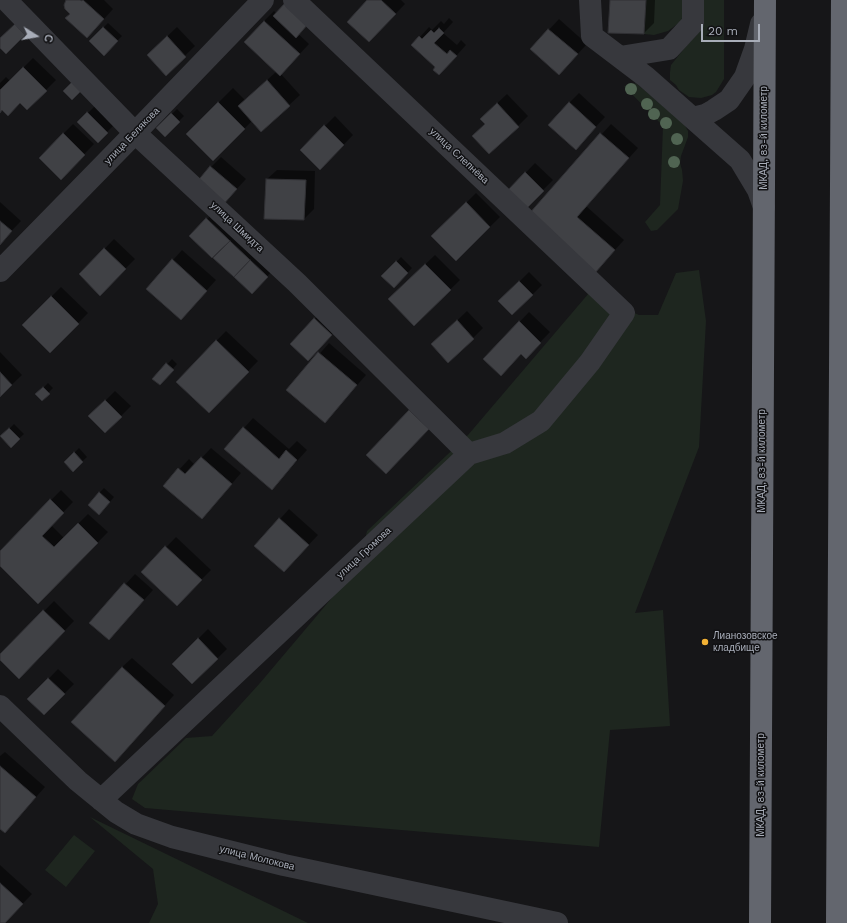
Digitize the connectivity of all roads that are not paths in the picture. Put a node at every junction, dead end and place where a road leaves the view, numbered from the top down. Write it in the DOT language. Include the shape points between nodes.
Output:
graph roads {
  1 [pos="6,0"];
  2 [pos="263,0"];
  3 [pos="294,0"];
  4 [pos="590,0"];
  5 [pos="693,0"];
  6 [pos="842,0"];
  7 [pos="765,6"];
  8 [pos="620,57"];
  9 [pos="693,118"];
  10 [pos="135,133"];
  11 [pos="764,207"];
  12 [pos="0,271"];
  13 [pos="624,313"];
  14 [pos="469,454"];
  15 [pos="0,706"];
  16 [pos="101,800"];
  17 [pos="556,923"];
  18 [pos="760,923"];
  19 [pos="837,923"];
  1 -- 10 [label="street, улица Шмидта"];
  2 -- 10 [label="street, улица Белякова"];
  3 -- 13 [label="street, улица Слепнёва"];
  4 -- 8 [label="street" via="592,36"];
  5 -- 8 [label="street" via="693,23 669,49"];
  6 -- 19 [label="highway"];
  7 -- 9 [label="street" via="755,49 745,76 729,100 705,115"];
  7 -- 11 [label="highway, МКАД, 83-й километр"];
  8 -- 9 [label="street"];
  9 -- 11 [label="street" via="740,160 758,190"];
  10 -- 12 [label="street, улица Белякова"];
  10 -- 14 [label="street, улица Шмидта" via="297,283"];
  11 -- 18 [label="highway, МКАД, 83-й километр"];
  13 -- 14 [label="street, улица Громова" via="590,362 541,421 505,443"];
  14 -- 16 [label="street, улица Громова"];
  15 -- 16 [label="street, улица Молокова"];
  16 -- 17 [label="street, улица Молокова" via="136,824 172,837 284,865"];
}
